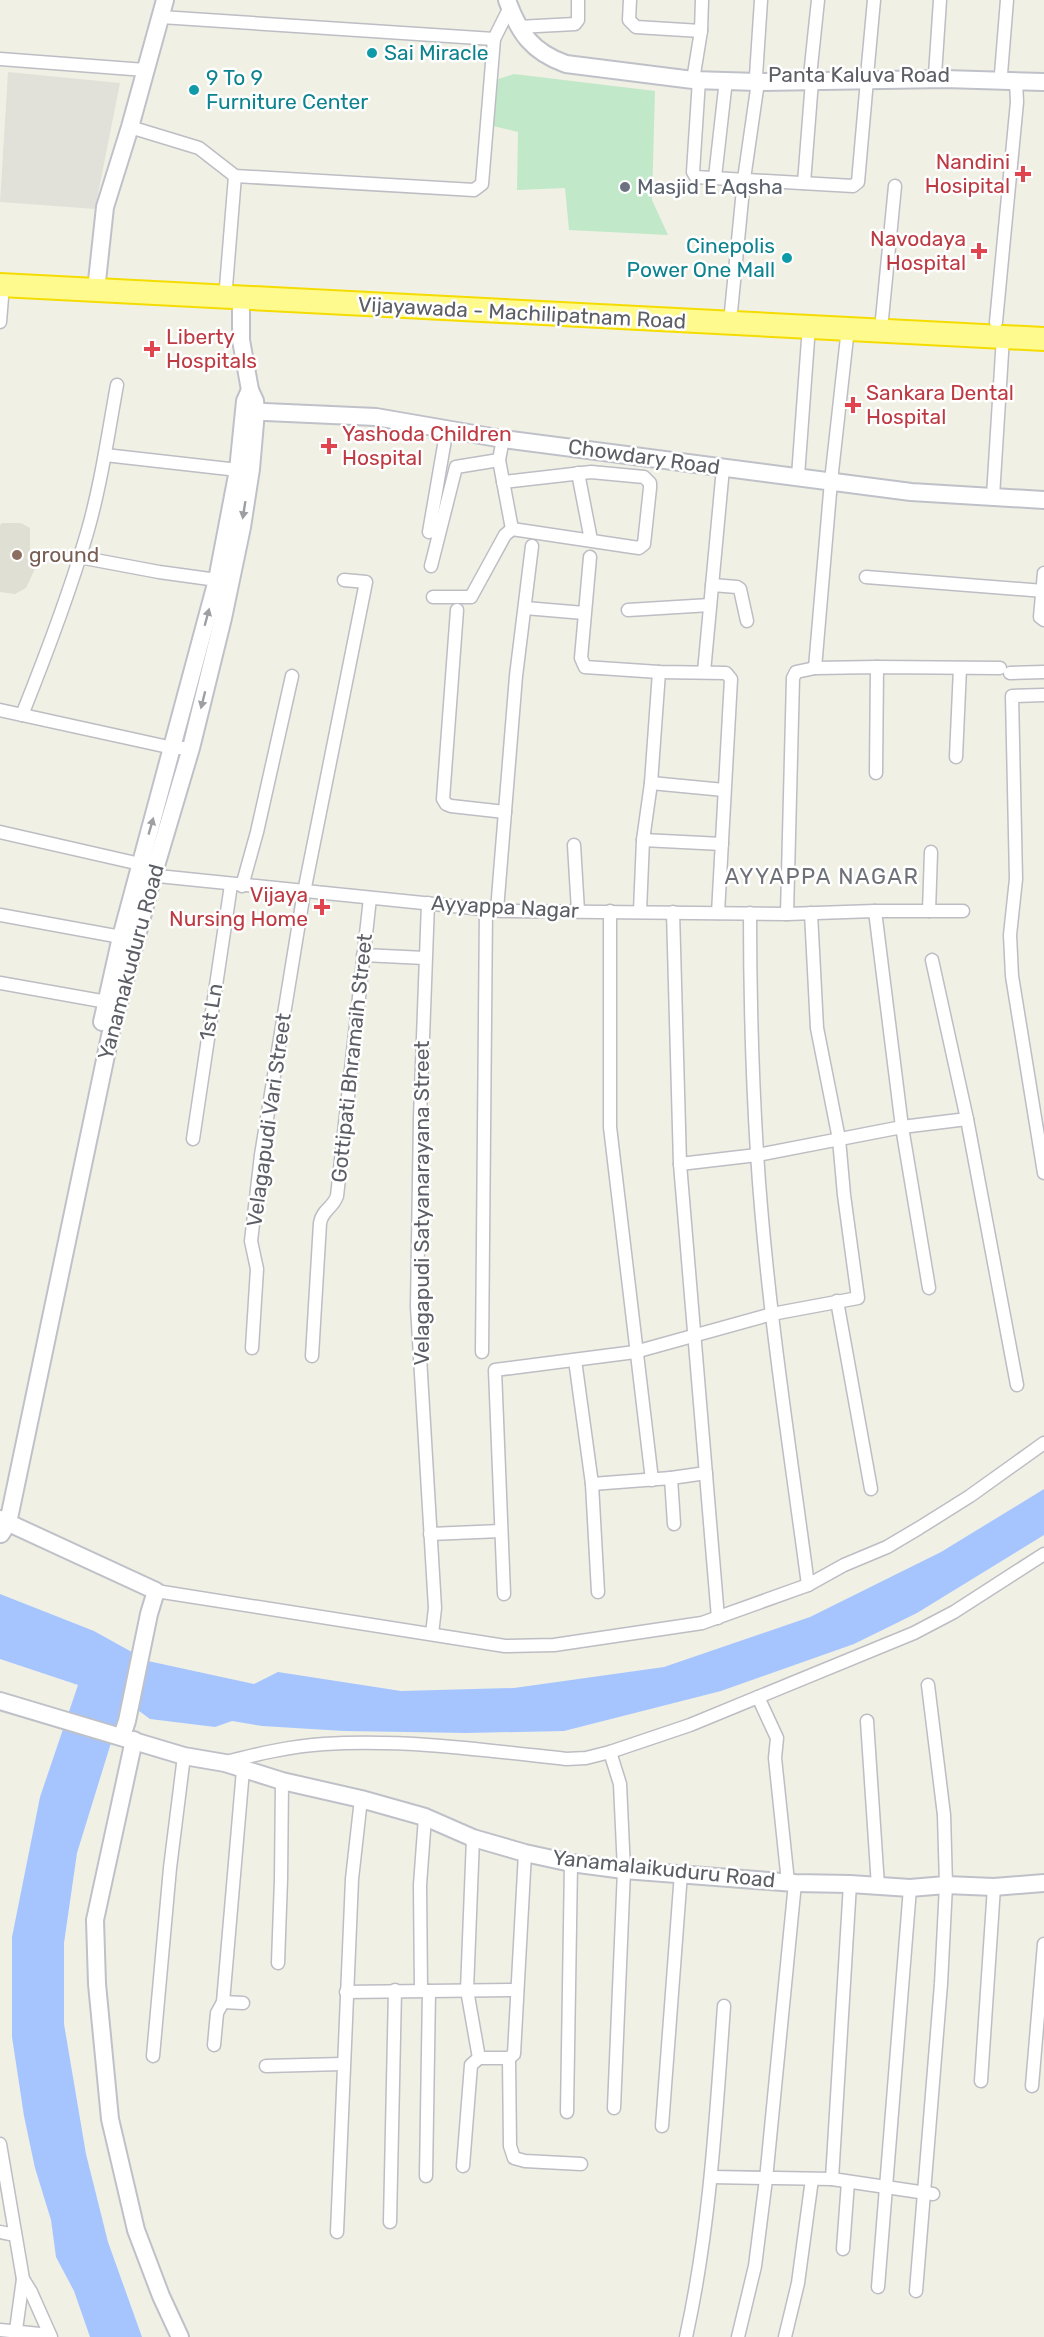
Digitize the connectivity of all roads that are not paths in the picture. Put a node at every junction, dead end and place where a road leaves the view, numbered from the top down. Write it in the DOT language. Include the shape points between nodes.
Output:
graph roads {
  1 [pos="165,0"];
  2 [pos="578,0"];
  3 [pos="630,0"];
  4 [pos="702,0"];
  5 [pos="761,0"];
  6 [pos="818,0"];
  7 [pos="874,0"];
  8 [pos="940,0"];
  9 [pos="1006,0"];
  10 [pos="508,3"];
  11 [pos="161,17"];
  12 [pos="518,27"];
  13 [pos="700,31"];
  14 [pos="494,39"];
  15 [pos="0,59"];
  16 [pos="145,70"];
  17 [pos="935,75"];
  18 [pos="1044,75"];
  19 [pos="696,78"];
  20 [pos="811,78"];
  21 [pos="867,78"];
  22 [pos="1008,78"];
  23 [pos="757,79"];
  24 [pos="726,80"];
  25 [pos="1044,82"];
  26 [pos="130,127"];
  27 [pos="235,177"];
  28 [pos="716,177"];
  29 [pos="744,179"];
  30 [pos="804,183"];
  31 [pos="895,186"];
  32 [pos="1,281"];
  33 [pos="97,281"];
  34 [pos="233,293"];
  35 [pos="601,311"];
  36 [pos="731,312"];
  37 [pos="882,319"];
  38 [pos="0,322"];
  39 [pos="1044,325"];
  40 [pos="809,326"];
  41 [pos="848,328"];
  42 [pos="1000,329"];
  43 [pos="1044,339"];
  44 [pos="117,385"];
  45 [pos="250,411"];
  46 [pos="447,428"];
  47 [pos="503,439"];
  48 [pos="594,450"];
  49 [pos="105,455"];
  50 [pos="499,460"];
  51 [pos="723,468"];
  52 [pos="238,470"];
  53 [pos="584,473"];
  54 [pos="798,476"];
  55 [pos="831,481"];
  56 [pos="503,482"];
  57 [pos="993,496"];
  58 [pos="1044,500"];
  59 [pos="512,529"];
  60 [pos="429,532"];
  61 [pos="591,540"];
  62 [pos="532,546"];
  63 [pos="79,557"];
  64 [pos="590,557"];
  65 [pos="431,566"];
  66 [pos="1044,573"];
  67 [pos="866,577"];
  68 [pos="217,580"];
  69 [pos="344,580"];
  70 [pos="712,585"];
  71 [pos="1043,591"];
  72 [pos="433,597"];
  73 [pos="710,605"];
  74 [pos="525,608"];
  75 [pos="457,610"];
  76 [pos="628,610"];
  77 [pos="584,613"];
  78 [pos="1044,620"];
  79 [pos="747,621"];
  80 [pos="877,667"];
  81 [pos="815,668"];
  82 [pos="960,668"];
  83 [pos="659,672"];
  84 [pos="704,672"];
  85 [pos="1044,672"];
  86 [pos="292,676"];
  87 [pos="1044,695"];
  88 [pos="0,710"];
  89 [pos="22,715"];
  90 [pos="173,748"];
  91 [pos="191,748"];
  92 [pos="956,757"];
  93 [pos="876,773"];
  94 [pos="651,783"];
  95 [pos="724,790"];
  96 [pos="505,812"];
  97 [pos="0,832"];
  98 [pos="643,840"];
  99 [pos="722,844"];
  100 [pos="574,845"];
  101 [pos="931,852"];
  102 [pos="144,871"];
  103 [pos="237,885"];
  104 [pos="304,892"];
  105 [pos="369,898"];
  106 [pos="428,903"];
  107 [pos="492,910"];
  108 [pos="875,910"];
  109 [pos="578,911"];
  110 [pos="610,911"];
  111 [pos="639,911"];
  112 [pos="929,911"];
  113 [pos="963,911"];
  114 [pos="673,912"];
  115 [pos="718,913"];
  116 [pos="750,913"];
  117 [pos="811,913"];
  118 [pos="787,914"];
  119 [pos="0,915"];
  120 [pos="121,937"];
  121 [pos="363,956"];
  122 [pos="425,958"];
  123 [pos="932,960"];
  124 [pos="0,983"];
  125 [pos="107,1002"];
  126 [pos="967,1119"];
  127 [pos="902,1127"];
  128 [pos="193,1139"];
  129 [pos="839,1139"];
  130 [pos="757,1155"];
  131 [pos="680,1164"];
  132 [pos="1044,1173"];
  133 [pos="930,1288"];
  134 [pos="837,1301"];
  135 [pos="772,1314"];
  136 [pos="694,1336"];
  137 [pos="252,1348"];
  138 [pos="482,1352"];
  139 [pos="635,1352"];
  140 [pos="312,1356"];
  141 [pos="575,1360"];
  142 [pos="1017,1385"];
  143 [pos="1044,1443"];
  144 [pos="706,1473"];
  145 [pos="671,1478"];
  146 [pos="652,1480"];
  147 [pos="592,1484"];
  148 [pos="871,1489"];
  149 [pos="674,1524"];
  150 [pos="2,1526"];
  151 [pos="501,1531"];
  152 [pos="430,1534"];
  153 [pos="1044,1554"];
  154 [pos="808,1586"];
  155 [pos="156,1592"];
  156 [pos="598,1592"];
  157 [pos="504,1594"];
  158 [pos="718,1618"];
  159 [pos="432,1634"];
  160 [pos="928,1685"];
  161 [pos="758,1697"];
  162 [pos="0,1701"];
  163 [pos="867,1721"];
  164 [pos="124,1733"];
  165 [pos="610,1752"];
  166 [pos="184,1756"];
  167 [pos="225,1763"];
  168 [pos="243,1770"];
  169 [pos="282,1781"];
  170 [pos="361,1799"];
  171 [pos="425,1817"];
  172 [pos="473,1838"];
  173 [pos="525,1853"];
  174 [pos="571,1863"];
  175 [pos="624,1870"];
  176 [pos="681,1874"];
  177 [pos="791,1882"];
  178 [pos="1044,1883"];
  179 [pos="850,1884"];
  180 [pos="946,1885"];
  181 [pos="878,1886"];
  182 [pos="994,1887"];
  183 [pos="910,1888"];
  184 [pos="1044,1944"];
  185 [pos="278,1963"];
  186 [pos="395,1990"];
  187 [pos="425,1990"];
  188 [pos="467,1990"];
  189 [pos="516,1990"];
  190 [pos="346,1992"];
  191 [pos="224,2002"];
  192 [pos="243,2003"];
  193 [pos="724,2006"];
  194 [pos="214,2045"];
  195 [pos="153,2056"];
  196 [pos="479,2058"];
  197 [pos="509,2058"];
  198 [pos="342,2064"];
  199 [pos="266,2066"];
  200 [pos="981,2081"];
  201 [pos="1032,2086"];
  202 [pos="614,2108"];
  203 [pos="567,2112"];
  204 [pos="662,2126"];
  205 [pos="0,2144"];
  206 [pos="581,2164"];
  207 [pos="463,2166"];
  208 [pos="426,2176"];
  209 [pos="711,2177"];
  210 [pos="766,2179"];
  211 [pos="812,2179"];
  212 [pos="832,2180"];
  213 [pos="848,2182"];
  214 [pos="4,2187"];
  215 [pos="885,2187"];
  216 [pos="928,2193"];
  217 [pos="390,2222"];
  218 [pos="0,2232"];
  219 [pos="337,2232"];
  220 [pos="15,2235"];
  221 [pos="843,2249"];
  222 [pos="23,2278"];
  223 [pos="878,2287"];
  224 [pos="916,2291"];
  225 [pos="0,2330"];
  226 [pos="15,2335"];
  227 [pos="50,2336"];
  228 [pos="180,2337"];
  229 [pos="686,2337"];
  230 [pos="738,2337"];
  231 [pos="785,2337"];
  1 -- 11 [label="street"];
  2 -- 12 [label="street" via="575,24"];
  3 -- 13 [label="street" via="629,20 633,25"];
  4 -- 13 [label="street"];
  5 -- 23 [label="street"];
  6 -- 20 [label="street"];
  7 -- 21 [label="street"];
  8 -- 17 [label="street"];
  9 -- 22 [label="street"];
  10 -- 12 [label="street, Panta Kaluva Road"];
  10 -- 14 [label="street"];
  11 -- 14 [label="street"];
  11 -- 16 [label="street"];
  12 -- 19 [label="street, Panta Kaluva Road" via="549,58 566,64"];
  13 -- 19 [label="street"];
  14 -- 27 [label="street" via="482,184 478,189"];
  15 -- 16 [label="street"];
  16 -- 26 [label="street"];
  17 -- 21 [label="street, Panta Kaluva Road"];
  17 -- 22 [label="street, Panta Kaluva Road"];
  18 -- 22 [label="street, Panta Kaluva Road"];
  19 -- 23 [label="street, Panta Kaluva Road"];
  19 -- 24 [label="street, Panta Kaluva Road"];
  19 -- 28 [label="street" via="693,174"];
  20 -- 21 [label="street, Panta Kaluva Road"];
  20 -- 23 [label="street, Panta Kaluva Road"];
  20 -- 30 [label="street"];
  21 -- 22 [label="street, Panta Kaluva Road"];
  21 -- 30 [label="street" via="857,185"];
  22 -- 25 [label="street, Panta Kaluva Road"];
  22 -- 42 [label="street" via="1017,102"];
  23 -- 24 [label="street, Panta Kaluva Road"];
  23 -- 29 [label="street"];
  24 -- 28 [label="street"];
  26 -- 27 [label="street" via="198,148"];
  26 -- 33 [label="street" via="105,207"];
  27 -- 34 [label="street"];
  28 -- 29 [label="street"];
  29 -- 30 [label="street"];
  29 -- 36 [label="street"];
  31 -- 37 [label="street"];
  32 -- 33 [label="highway, Vijayawada - Machilipatnam Road"];
  32 -- 34 [label="highway, Vijayawada - Machilipatnam Road"];
  32 -- 38 [label="street"];
  33 -- 34 [label="highway, Vijayawada - Machilipatnam Road"];
  34 -- 35 [label="highway, Vijayawada - Machilipatnam Road"];
  34 -- 45 [label="street, Yanamakuduru Road" via="250,390 245,401"];
  35 -- 36 [label="highway, Vijayawada - Machilipatnam Road"];
  35 -- 40 [label="highway, Vijayawada - Machilipatnam Road"];
  36 -- 37 [label="highway, Vijayawada - Machilipatnam Road"];
  37 -- 42 [label="highway, Vijayawada - Machilipatnam Road"];
  39 -- 42 [label="highway, Vijayawada - Machilipatnam Road"];
  40 -- 41 [label="highway, Vijayawada - Machilipatnam Road"];
  40 -- 54 [label="street"];
  41 -- 42 [label="highway, Vijayawada - Machilipatnam Road"];
  41 -- 55 [label="street"];
  42 -- 43 [label="highway, Vijayawada - Machilipatnam Road"];
  42 -- 57 [label="street"];
  44 -- 49 [label="street"];
  45 -- 46 [label="street, Chowdary Road" via="376,417"];
  45 -- 52 [label="street, Yanamakuduru Road"];
  45 -- 91 [label="street, Yanamakuduru Road, one-way" via="251,469 242,527"];
  46 -- 47 [label="street, Chowdary Road"];
  46 -- 60 [label="street"];
  47 -- 48 [label="street, Chowdary Road"];
  47 -- 50 [label="street"];
  48 -- 51 [label="street, Chowdary Road"];
  48 -- 53 [label="street"];
  49 -- 52 [label="street"];
  49 -- 63 [label="street"];
  50 -- 56 [label="street"];
  50 -- 65 [label="street" via="456,467"];
  51 -- 54 [label="street, Chowdary Road"];
  51 -- 70 [label="street"];
  52 -- 68 [label="street, Yanamakuduru Road"];
  53 -- 56 [label="street"];
  53 -- 61 [label="street"];
  53 -- 61 [label="street" via="644,477 650,483 642,547"];
  54 -- 55 [label="street, Chowdary Road"];
  55 -- 57 [label="street, Chowdary Road" via="911,492"];
  55 -- 81 [label="street"];
  56 -- 59 [label="street"];
  57 -- 58 [label="street, Chowdary Road"];
  59 -- 61 [label="street"];
  59 -- 72 [label="street" via="471,597"];
  62 -- 74 [label="street"];
  63 -- 68 [label="street"];
  63 -- 89 [label="street" via="58,625"];
  64 -- 77 [label="street"];
  66 -- 71 [label="street"];
  67 -- 71 [label="street"];
  90 -- 68 [label="street, Yanamakuduru Road, one-way"];
  69 -- 104 [label="street, Velagapudi Vari Street" via="366,582"];
  70 -- 73 [label="street"];
  70 -- 79 [label="street" via="740,589"];
  71 -- 78 [label="street" via="1040,617"];
  73 -- 76 [label="street"];
  73 -- 84 [label="street"];
  74 -- 77 [label="street"];
  74 -- 96 [label="street"];
  75 -- 96 [label="street" via="443,799 451,806"];
  77 -- 83 [label="street" via="581,662 585,668"];
  80 -- 81 [label="street"];
  80 -- 82 [label="street"];
  80 -- 93 [label="street"];
  81 -- 118 [label="street" via="800,670 793,678"];
  82 -- 85 [label="street"];
  82 -- 92 [label="street"];
  83 -- 84 [label="street"];
  83 -- 94 [label="street"];
  84 -- 95 [label="street" via="726,673 731,679"];
  86 -- 103 [label="street, 1st Ln" via="257,832"];
  87 -- 132 [label="street" via="1012,696 1016,879 1010,935 1012,976"];
  88 -- 89 [label="street"];
  89 -- 90 [label="street"];
  90 -- 91 [label="street"];
  102 -- 90 [label="street, Yanamakuduru Road, one-way"];
  91 -- 102 [label="street, Yanamakuduru Road"];
  94 -- 95 [label="street"];
  94 -- 98 [label="street"];
  95 -- 99 [label="street"];
  96 -- 107 [label="street"];
  97 -- 102 [label="street, Ayyappa Nagar"];
  98 -- 99 [label="street"];
  98 -- 111 [label="street"];
  99 -- 115 [label="street"];
  100 -- 109 [label="street"];
  101 -- 112 [label="street"];
  102 -- 103 [label="street, Ayyappa Nagar"];
  102 -- 120 [label="street, Yanamakuduru Road"];
  102 -- 150 [label="street, Yanamakuduru Road"];
  103 -- 104 [label="street, Ayyappa Nagar"];
  103 -- 128 [label="street, 1st Ln"];
  104 -- 105 [label="street, Ayyappa Nagar"];
  104 -- 137 [label="street, Velagapudi Vari Street" via="261,1155 251,1241 257,1269"];
  105 -- 106 [label="street, Ayyappa Nagar"];
  105 -- 121 [label="street, Gottipati Bhramaih Street"];
  106 -- 107 [label="street, Ayyappa Nagar"];
  106 -- 122 [label="street, Velagapudi Satyanarayana Street"];
  107 -- 109 [label="street, Ayyappa Nagar"];
  107 -- 138 [label="street"];
  108 -- 112 [label="street, Ayyappa Nagar"];
  108 -- 117 [label="street, Ayyappa Nagar"];
  108 -- 127 [label="street"];
  109 -- 110 [label="street, Ayyappa Nagar"];
  110 -- 111 [label="street, Ayyappa Nagar"];
  110 -- 139 [label="street" via="610,1127"];
  111 -- 114 [label="street, Ayyappa Nagar"];
  112 -- 113 [label="street, Ayyappa Nagar"];
  114 -- 115 [label="street, Ayyappa Nagar"];
  114 -- 131 [label="street"];
  115 -- 116 [label="street, Ayyappa Nagar"];
  116 -- 118 [label="street, Ayyappa Nagar"];
  116 -- 130 [label="street" via="750,1030"];
  117 -- 118 [label="street, Ayyappa Nagar"];
  117 -- 129 [label="street" via="817,1028"];
  119 -- 120 [label="street"];
  120 -- 125 [label="street, Yanamakuduru Road"];
  121 -- 122 [label="street"];
  121 -- 140 [label="street, Gottipati Bhramaih Street" via="337,1196 324,1211 320,1223"];
  122 -- 152 [label="street, Velagapudi Satyanarayana Street" via="417,1307"];
  123 -- 126 [label="street"];
  124 -- 125 [label="street"];
  125 -- 150 [label="street, Yanamakuduru Road"];
  126 -- 127 [label="street"];
  126 -- 142 [label="street"];
  127 -- 129 [label="street"];
  127 -- 133 [label="street"];
  129 -- 130 [label="street"];
  129 -- 134 [label="street" via="858,1298"];
  130 -- 131 [label="street"];
  130 -- 135 [label="street"];
  131 -- 136 [label="street"];
  134 -- 135 [label="street"];
  134 -- 148 [label="street"];
  135 -- 136 [label="street"];
  135 -- 154 [label="street"];
  136 -- 139 [label="street"];
  136 -- 144 [label="street"];
  139 -- 141 [label="street"];
  139 -- 146 [label="street"];
  141 -- 147 [label="street"];
  141 -- 151 [label="street" via="495,1370"];
  143 -- 154 [label="street" via="919,1528"];
  144 -- 145 [label="street"];
  144 -- 158 [label="street"];
  145 -- 146 [label="street"];
  145 -- 149 [label="street"];
  146 -- 147 [label="street"];
  147 -- 156 [label="street"];
  150 -- 155 [label="street"];
  151 -- 152 [label="street"];
  151 -- 157 [label="street"];
  152 -- 159 [label="street, Velagapudi Satyanarayana Street" via="435,1608"];
  153 -- 161 [label="street" via="914,1633"];
  154 -- 158 [label="street"];
  155 -- 159 [label="street"];
  155 -- 164 [label="street"];
  158 -- 159 [label="street" via="554,1644 505,1646"];
  160 -- 180 [label="street" via="944,1815"];
  161 -- 165 [label="street"];
  161 -- 177 [label="street" via="777,1738 775,1758"];
  162 -- 164 [label="street, Yanamalaikuduru Road"];
  163 -- 181 [label="street"];
  164 -- 166 [label="street, Yanamalaikuduru Road"];
  164 -- 228 [label="street" via="94,1920 97,1984 113,2130 136,2230"];
  165 -- 167 [label="street" via="566,1759 424,1743 324,1744"];
  165 -- 175 [label="street" via="620,1784"];
  166 -- 167 [label="street, Yanamalaikuduru Road"];
  166 -- 195 [label="street"];
  167 -- 168 [label="street, Yanamalaikuduru Road"];
  168 -- 169 [label="street, Yanamalaikuduru Road"];
  168 -- 191 [label="street"];
  169 -- 170 [label="street, Yanamalaikuduru Road"];
  169 -- 185 [label="street"];
  170 -- 171 [label="street, Yanamalaikuduru Road"];
  170 -- 190 [label="street"];
  171 -- 172 [label="street, Yanamalaikuduru Road"];
  171 -- 187 [label="street" via="420,1885"];
  172 -- 173 [label="street, Yanamalaikuduru Road"];
  172 -- 188 [label="street"];
  173 -- 174 [label="street, Yanamalaikuduru Road"];
  173 -- 189 [label="street"];
  174 -- 175 [label="street, Yanamalaikuduru Road"];
  174 -- 203 [label="street"];
  175 -- 176 [label="street, Yanamalaikuduru Road"];
  175 -- 202 [label="street"];
  176 -- 177 [label="street, Yanamalaikuduru Road"];
  176 -- 204 [label="street"];
  177 -- 179 [label="street, Yanamalaikuduru Road"];
  177 -- 210 [label="street"];
  178 -- 182 [label="street, Yanamalaikuduru Road"];
  179 -- 181 [label="street, Yanamalaikuduru Road"];
  179 -- 212 [label="street"];
  180 -- 182 [label="street, Yanamalaikuduru Road"];
  180 -- 183 [label="street, Yanamalaikuduru Road"];
  180 -- 216 [label="street"];
  181 -- 183 [label="street, Yanamalaikuduru Road"];
  182 -- 200 [label="street"];
  183 -- 215 [label="street"];
  184 -- 201 [label="street"];
  186 -- 187 [label="street"];
  186 -- 190 [label="street"];
  186 -- 217 [label="street"];
  187 -- 188 [label="street"];
  187 -- 208 [label="street"];
  188 -- 189 [label="street"];
  188 -- 196 [label="street"];
  189 -- 197 [label="street" via="514,2054"];
  190 -- 198 [label="street"];
  191 -- 192 [label="street"];
  191 -- 194 [label="street" via="217,2013"];
  193 -- 209 [label="street"];
  196 -- 197 [label="street"];
  196 -- 207 [label="street" via="474,2060 470,2073"];
  197 -- 206 [label="street" via="510,2146 514,2158"];
  198 -- 199 [label="street"];
  198 -- 219 [label="street"];
  205 -- 214 [label="street"];
  209 -- 210 [label="street"];
  209 -- 229 [label="street" via="698,2282"];
  210 -- 211 [label="street"];
  210 -- 230 [label="street" via="755,2266"];
  211 -- 212 [label="street"];
  211 -- 231 [label="street" via="798,2283"];
  212 -- 213 [label="street"];
  213 -- 215 [label="street"];
  213 -- 221 [label="street"];
  214 -- 220 [label="street"];
  215 -- 216 [label="street"];
  215 -- 223 [label="street"];
  216 -- 224 [label="street"];
  218 -- 220 [label="street"];
  220 -- 222 [label="street"];
  222 -- 226 [label="street"];
  222 -- 227 [label="street"];
  225 -- 226 [label="street"];
  226 -- 227 [label="street"];
}
